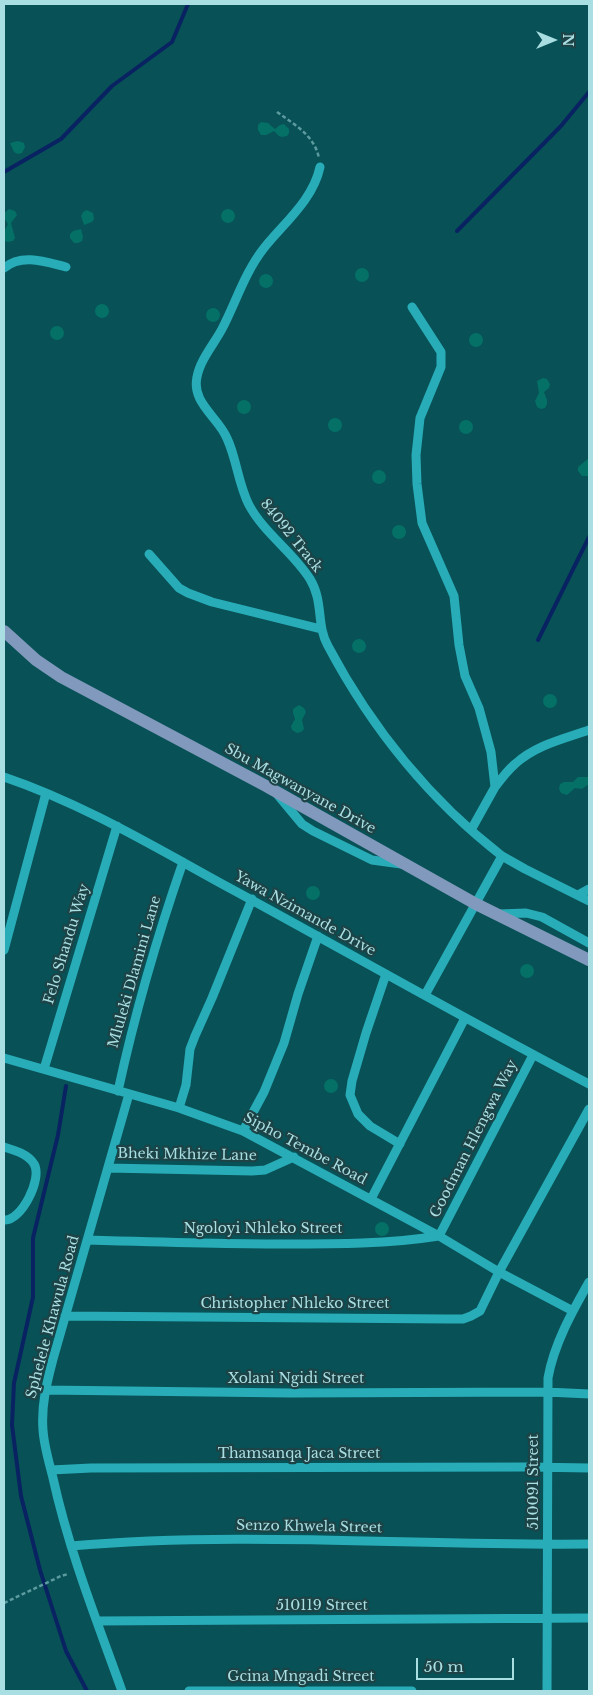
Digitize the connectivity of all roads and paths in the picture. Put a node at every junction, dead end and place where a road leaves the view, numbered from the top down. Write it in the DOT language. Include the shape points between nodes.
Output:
graph roads {
  1 [pos="277,112"];
  2 [pos="320,167"];
  3 [pos="66,267"];
  4 [pos="4,268"];
  5 [pos="412,307"];
  6 [pos="149,554"];
  7 [pos="321,629"];
  8 [pos="4,631"];
  9 [pos="589,730"];
  10 [pos="4,777"];
  11 [pos="495,787"];
  12 [pos="46,793"];
  13 [pos="117,826"];
  14 [pos="471,830"];
  15 [pos="502,856"];
  16 [pos="183,862"];
  17 [pos="589,889"];
  18 [pos="578,895"];
  19 [pos="252,900"];
  20 [pos="589,901"];
  21 [pos="476,904"];
  22 [pos="496,914"];
  23 [pos="318,936"];
  24 [pos="589,943"];
  25 [pos="4,950"];
  26 [pos="589,960"];
  27 [pos="386,974"];
  28 [pos="425,995"];
  29 [pos="465,1018"];
  30 [pos="533,1055"];
  31 [pos="4,1058"];
  32 [pos="44,1069"];
  33 [pos="589,1084"];
  34 [pos="118,1091"];
  35 [pos="129,1094"];
  36 [pos="179,1108"];
  37 [pos="589,1109"];
  38 [pos="243,1131"];
  39 [pos="400,1144"];
  40 [pos="4,1147"];
  41 [pos="294,1158"];
  42 [pos="108,1168"];
  43 [pos="371,1199"];
  44 [pos="4,1220"];
  45 [pos="439,1236"];
  46 [pos="87,1240"];
  47 [pos="499,1272"];
  48 [pos="589,1282"];
  49 [pos="574,1311"];
  50 [pos="65,1316"];
  51 [pos="46,1390"];
  52 [pos="547,1392"];
  53 [pos="589,1394"];
  54 [pos="547,1467"];
  55 [pos="589,1468"];
  56 [pos="51,1470"];
  57 [pos="547,1544"];
  58 [pos="589,1544"];
  59 [pos="71,1546"];
  60 [pos="61,1576"];
  61 [pos="4,1603"];
  62 [pos="547,1618"];
  63 [pos="589,1618"];
  64 [pos="96,1621"];
  65 [pos="122,1691"];
  66 [pos="189,1691"];
  67 [pos="412,1691"];
  68 [pos="547,1691"];
  1 -- 2 [label="path" via="300,128 316,145"];
  2 -- 7 [label="street, 84092 Track" via="308,196 251,268 196,380 203,406 229,442 241,488 250,506 316,589"];
  3 -- 4 [label="street" via="27,259"];
  5 -- 11 [label="street" via="441,352 442,359 418,426 418,502 422,523 454,596 465,676 487,734"];
  6 -- 7 [label="street" via="179,588 188,593"];
  7 -- 14 [label="street, 84092 Track" via="335,659 383,734 430,791"];
  8 -- 21 [label="main road, Sbu Magwanyane Drive" via="61,677"];
  9 -- 11 [label="street" via="530,752 514,764"];
  10 -- 12 [label="street, Yawa Nzimande Drive"];
  11 -- 14 [label="street"];
  12 -- 13 [label="street, Yawa Nzimande Drive"];
  12 -- 25 [label="street"];
  13 -- 16 [label="street, Yawa Nzimande Drive"];
  13 -- 32 [label="street, Felo Shandu Way"];
  14 -- 15 [label="street, 84092 Track"];
  15 -- 18 [label="street, 84092 Track"];
  15 -- 21 [label="street"];
  16 -- 19 [label="street, Yawa Nzimande Drive"];
  16 -- 34 [label="street, Mluleki Dlamini Lane" via="133,1022"];
  17 -- 18 [label="street"];
  18 -- 20 [label="street, 84092 Track"];
  19 -- 23 [label="street, Yawa Nzimande Drive"];
  19 -- 36 [label="street" via="194,1036"];
  21 -- 22 [label="main road, Sbu Magwanyane Drive"];
  21 -- 28 [label="street"];
  22 -- 24 [label="street" via="526,913 542,917"];
  22 -- 26 [label="main road, Sbu Magwanyane Drive"];
  23 -- 27 [label="street, Yawa Nzimande Drive"];
  23 -- 38 [label="street" via="284,1044"];
  27 -- 28 [label="street, Yawa Nzimande Drive"];
  27 -- 39 [label="street" via="350,1095 358,1114 370,1126"];
  28 -- 29 [label="street, Yawa Nzimande Drive"];
  29 -- 30 [label="street, Yawa Nzimande Drive"];
  29 -- 39 [label="street"];
  30 -- 33 [label="street, Yawa Nzimande Drive"];
  30 -- 45 [label="street, Goodman Hlengwa Way"];
  31 -- 32 [label="street, Sipho Tembe Road"];
  32 -- 34 [label="street, Sipho Tembe Road"];
  34 -- 35 [label="street, Sipho Tembe Road"];
  35 -- 36 [label="street, Sipho Tembe Road"];
  35 -- 42 [label="street, Sphelele Khawula Road"];
  36 -- 38 [label="street, Sipho Tembe Road"];
  37 -- 47 [label="street, Christopher Nhleko Street"];
  38 -- 41 [label="street, Sipho Tembe Road"];
  39 -- 43 [label="street"];
  40 -- 44 [label="street" via="28,1157 36,1171 33,1188 19,1212"];
  41 -- 42 [label="street, Bheki Mkhize Lane" via="265,1170 252,1171"];
  41 -- 43 [label="street, Sipho Tembe Road"];
  42 -- 46 [label="street, Sphelele Khawula Road"];
  43 -- 45 [label="street, Sipho Tembe Road"];
  45 -- 46 [label="street, Ngoloyi Nhleko Street" via="332,1244"];
  45 -- 47 [label="street, Sipho Tembe Road"];
  46 -- 50 [label="street, Sphelele Khawula Road"];
  47 -- 49 [label="street, Sipho Tembe Road"];
  47 -- 50 [label="street, Christopher Nhleko Street" via="480,1311 463,1319"];
  48 -- 49 [label="street, 510091 Street"];
  49 -- 52 [label="street, 510091 Street" via="556,1349"];
  50 -- 51 [label="street, Sphelele Khawula Road"];
  51 -- 52 [label="street, Xolani Ngidi Street"];
  51 -- 56 [label="street, Sphelele Khawula Road" via="43,1431"];
  52 -- 53 [label="street, Xolani Ngidi Street"];
  52 -- 54 [label="street, 510091 Street"];
  54 -- 55 [label="street, Thamsanqa Jaca Street"];
  54 -- 56 [label="street, Thamsanqa Jaca Street"];
  54 -- 57 [label="street, 510091 Street"];
  56 -- 59 [label="street, Sphelele Khawula Road"];
  57 -- 58 [label="street, Senzo Khwela Street"];
  57 -- 59 [label="street, Senzo Khwela Street" via="245,1540"];
  57 -- 62 [label="street, 510091 Street"];
  59 -- 64 [label="street, Sphelele Khawula Road"];
  60 -- 61 [label="path"];
  62 -- 63 [label="street, 510119 Street"];
  62 -- 64 [label="street, 510119 Street"];
  62 -- 68 [label="street, 510091 Street"];
  64 -- 65 [label="street, Sphelele Khawula Road"];
  66 -- 67 [label="street, Gcina Mngadi Street"];
}
